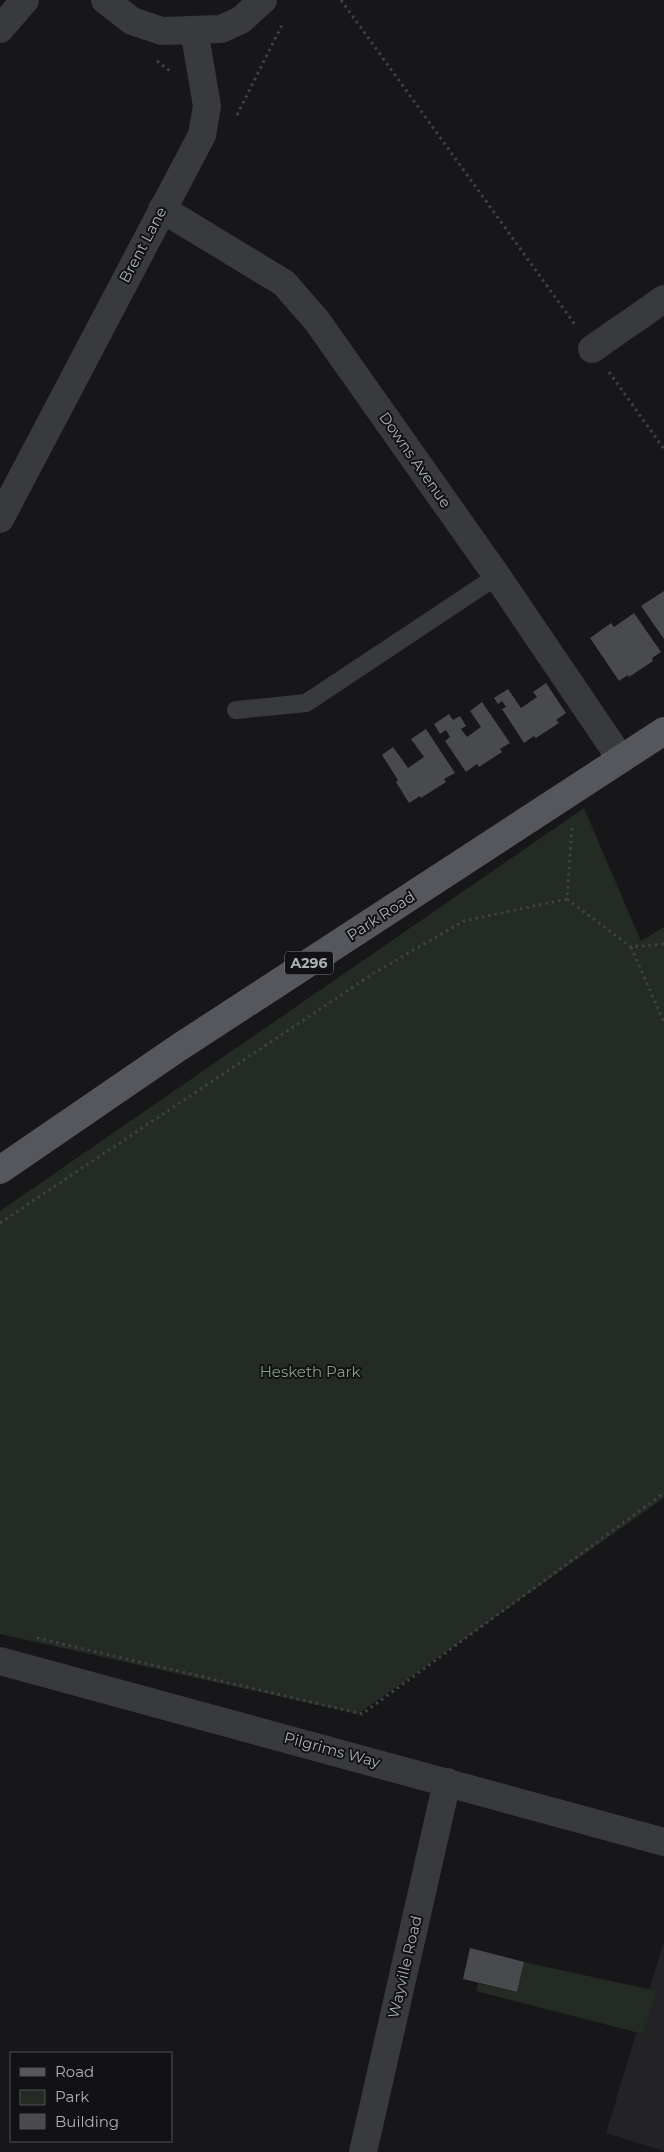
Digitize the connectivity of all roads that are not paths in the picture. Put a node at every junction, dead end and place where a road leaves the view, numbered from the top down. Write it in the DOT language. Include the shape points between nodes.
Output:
graph roads {
  1 [pos="25,0"];
  2 [pos="105,0"];
  3 [pos="263,0"];
  4 [pos="0,29"];
  5 [pos="194,30"];
  6 [pos="162,209"];
  7 [pos="664,299"];
  8 [pos="592,349"];
  9 [pos="0,519"];
  10 [pos="497,576"];
  11 [pos="236,710"];
  12 [pos="664,732"];
  13 [pos="621,759"];
  14 [pos="0,1170"];
  15 [pos="0,1661"];
  16 [pos="447,1782"];
  17 [pos="664,1842"];
  18 [pos="363,2152"];
  1 -- 4 [label="street"];
  2 -- 5 [label="street" via="140,24 162,31"];
  3 -- 5 [label="street" via="241,20 221,29"];
  5 -- 6 [label="street, Brent Lane" via="207,106 202,135"];
  6 -- 9 [label="street, Brent Lane"];
  6 -- 10 [label="street, Downs Avenue" via="284,283 317,321"];
  7 -- 8 [label="street"];
  10 -- 11 [label="lane" via="306,703"];
  10 -- 13 [label="street, Downs Avenue"];
  12 -- 13 [label="main road, Park Road / A296"];
  13 -- 14 [label="main road, Park Road / A296" via="178,1048"];
  15 -- 16 [label="street, Pilgrims Way"];
  16 -- 17 [label="street, Pilgrims Way"];
  16 -- 18 [label="street, Wayville Road"];
}
